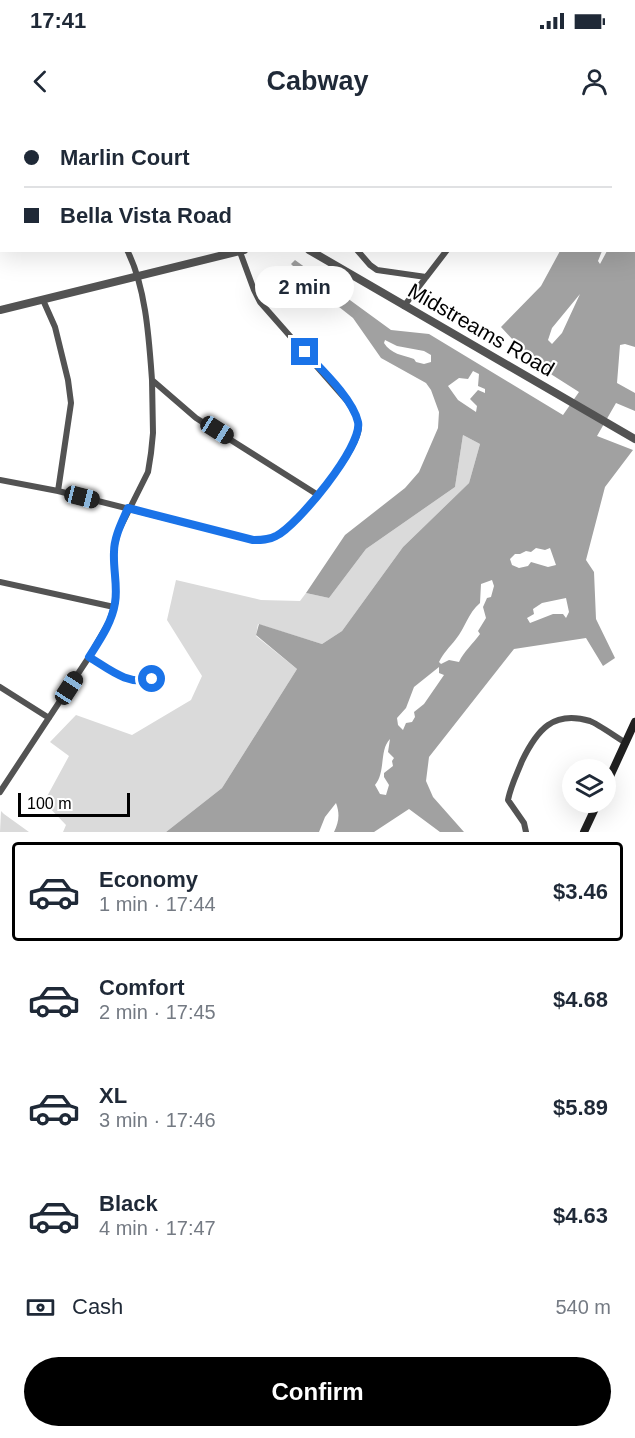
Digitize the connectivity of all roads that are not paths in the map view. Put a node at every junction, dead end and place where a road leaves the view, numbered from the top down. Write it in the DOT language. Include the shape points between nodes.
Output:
graph roads {
  1 [pos="127,252"];
  2 [pos="238,252"];
  3 [pos="242,252"];
  4 [pos="312,252"];
  5 [pos="359,252"];
  6 [pos="443,252"];
  7 [pos="137,276"];
  8 [pos="426,278"];
  9 [pos="43,300"];
  10 [pos="404,306"];
  11 [pos="0,310"];
  12 [pos="152,380"];
  13 [pos="635,439"];
  14 [pos="0,480"];
  15 [pos="58,491"];
  16 [pos="318,495"];
  17 [pos="128,508"];
  18 [pos="0,582"];
  19 [pos="114,608"];
  20 [pos="89,657"];
  21 [pos="152,679"];
  22 [pos="0,687"];
  23 [pos="49,718"];
  24 [pos="635,722"];
  25 [pos="626,743"];
  26 [pos="616,764"];
  27 [pos="0,792"];
  28 [pos="593,813"];
  29 [pos="526,832"];
  30 [pos="584,832"];
  1 -- 7 [label="street"];
  2 -- 7 [label="street"];
  3 -- 16 [label="street" via="260,302 348,402 358,421 357,436 346,458"];
  4 -- 10 [label="street, Midstreams Road"];
  5 -- 8 [label="street" via="377,270"];
  6 -- 8 [label="street"];
  7 -- 9 [label="street"];
  7 -- 12 [label="street" via="149,337"];
  8 -- 10 [label="street"];
  9 -- 11 [label="street"];
  9 -- 15 [label="street" via="55,327 71,402"];
  10 -- 13 [label="street, Midstreams Road"];
  12 -- 16 [label="street" via="196,418"];
  12 -- 17 [label="street" via="153,433 148,472"];
  14 -- 15 [label="street"];
  15 -- 17 [label="street"];
  16 -- 17 [label="street" via="290,526 264,540"];
  17 -- 19 [label="street" via="114,549"];
  18 -- 19 [label="street"];
  19 -- 20 [label="street"];
  20 -- 21 [label="street" via="131,681"];
  20 -- 23 [label="street"];
  22 -- 23 [label="street"];
  23 -- 27 [label="street"];
  24 -- 25 [label="main road"];
  25 -- 26 [label="main road"];
  25 -- 29 [label="street" via="592,722 575,718 560,719 539,731 510,787 508,800"];
  28 -- 30 [label="main road"];
}
